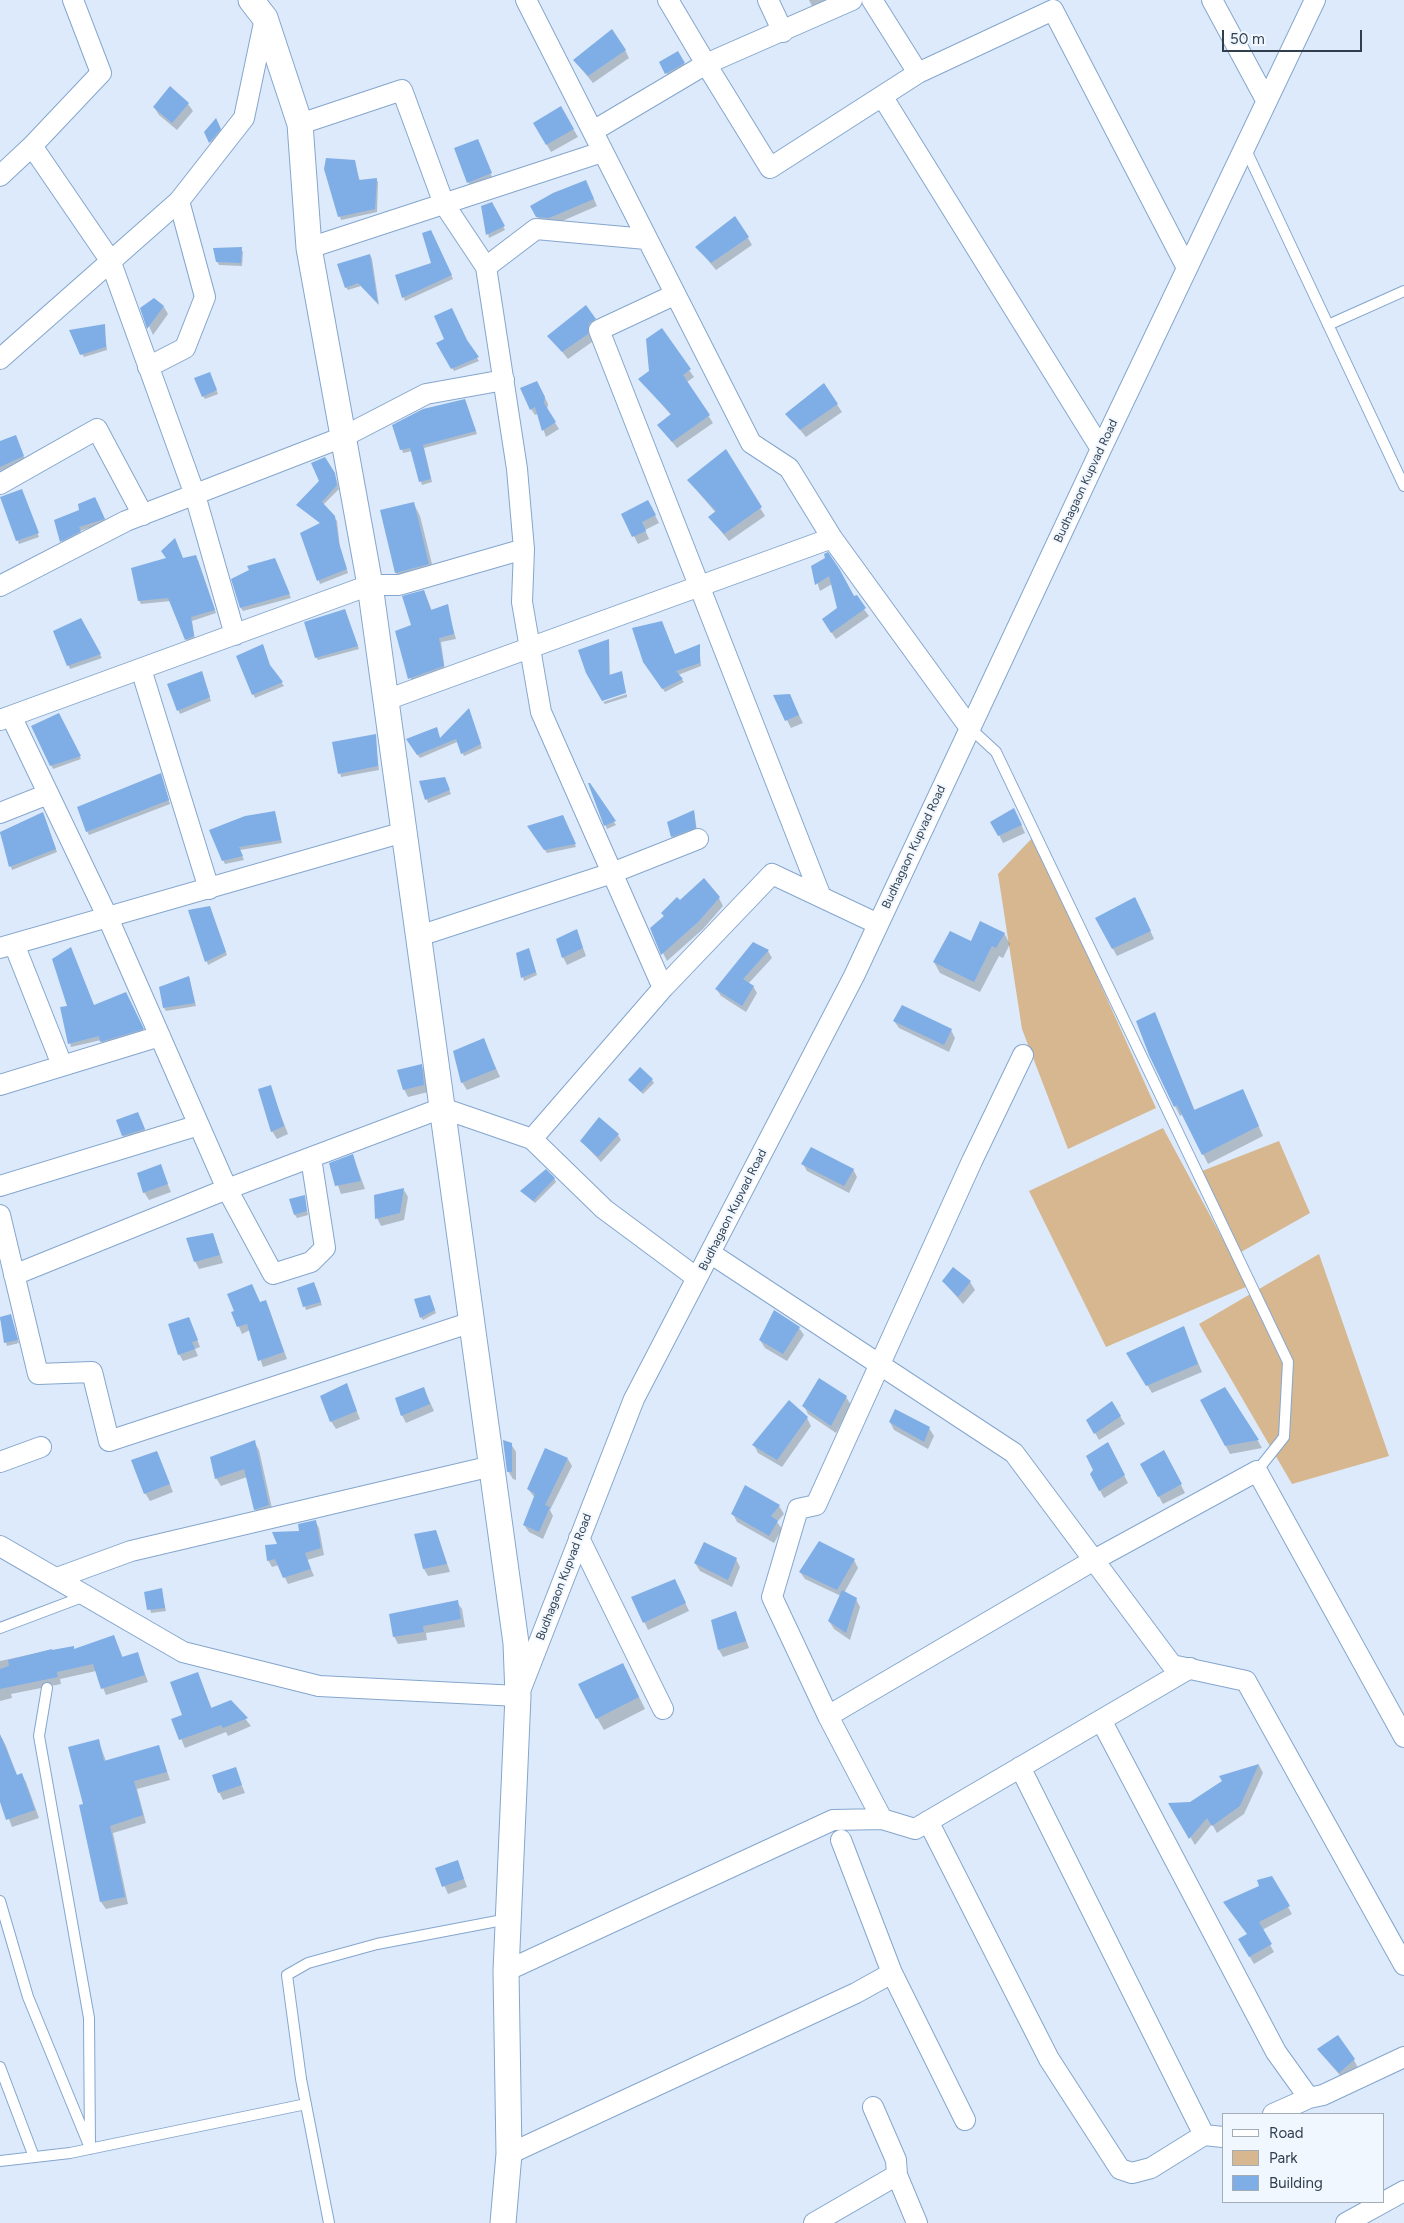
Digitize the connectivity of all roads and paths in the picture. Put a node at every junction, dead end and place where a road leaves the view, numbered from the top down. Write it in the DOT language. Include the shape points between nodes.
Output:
graph roads {
  1 [pos="73,0"];
  2 [pos="526,0"];
  3 [pos="668,0"];
  4 [pos="768,0"];
  5 [pos="852,0"];
  6 [pos="872,0"];
  7 [pos="1212,0"];
  8 [pos="1315,0"];
  9 [pos="1051,5"];
  10 [pos="263,6"];
  11 [pos="783,32"];
  12 [pos="706,64"];
  13 [pos="918,73"];
  14 [pos="882,96"];
  15 [pos="1266,100"];
  16 [pos="300,124"];
  17 [pos="593,131"];
  18 [pos="32,146"];
  19 [pos="1244,146"];
  20 [pos="602,152"];
  21 [pos="0,176"];
  22 [pos="179,201"];
  23 [pos="444,204"];
  24 [pos="646,239"];
  25 [pos="309,248"];
  26 [pos="110,260"];
  27 [pos="486,267"];
  28 [pos="1186,268"];
  29 [pos="1404,291"];
  30 [pos="674,295"];
  31 [pos="1328,325"];
  32 [pos="0,359"];
  33 [pos="148,366"];
  34 [pos="504,380"];
  35 [pos="344,437"];
  36 [pos="1101,449"];
  37 [pos="0,484"];
  38 [pos="1404,486"];
  39 [pos="195,495"];
  40 [pos="143,515"];
  41 [pos="832,538"];
  42 [pos="524,549"];
  43 [pos="370,585"];
  44 [pos="0,586"];
  45 [pos="700,586"];
  46 [pos="235,635"];
  47 [pos="530,648"];
  48 [pos="141,669"];
  49 [pos="386,700"];
  50 [pos="6,718"];
  51 [pos="970,728"];
  52 [pos="48,794"];
  53 [pos="0,812"];
  54 [pos="404,832"];
  55 [pos="698,839"];
  56 [pos="612,873"];
  57 [pos="209,889"];
  58 [pos="821,897"];
  59 [pos="108,918"];
  60 [pos="878,924"];
  61 [pos="419,936"];
  62 [pos="7,946"];
  63 [pos="663,988"];
  64 [pos="160,1036"];
  65 [pos="1023,1055"];
  66 [pos="62,1065"];
  67 [pos="0,1085"];
  68 [pos="442,1108"];
  69 [pos="199,1125"];
  70 [pos="532,1138"];
  71 [pos="311,1158"];
  72 [pos="0,1186"];
  73 [pos="227,1189"];
  74 [pos="0,1215"];
  75 [pos="710,1253"];
  76 [pos="14,1275"];
  77 [pos="697,1278"];
  78 [pos="472,1322"];
  79 [pos="880,1365"];
  80 [pos="41,1447"];
  81 [pos="0,1462"];
  82 [pos="492,1466"];
  83 [pos="1257,1471"];
  84 [pos="580,1538"];
  85 [pos="0,1546"];
  86 [pos="1094,1560"];
  87 [pos="57,1578"];
  88 [pos="86,1595"];
  89 [pos="0,1628"];
  90 [pos="1190,1668"];
  91 [pos="47,1688"];
  92 [pos="518,1696"];
  93 [pos="663,1709"];
  94 [pos="828,1716"];
  95 [pos="1101,1720"];
  96 [pos="1404,1737"];
  97 [pos="1020,1767"];
  98 [pos="882,1819"];
  99 [pos="928,1821"];
  100 [pos="841,1840"];
  101 [pos="0,1901"];
  102 [pos="509,1919"];
  103 [pos="1404,1965"];
  104 [pos="506,1971"];
  105 [pos="892,1973"];
  106 [pos="1404,2057"];
  107 [pos="0,2067"];
  108 [pos="1309,2098"];
  109 [pos="306,2104"];
  110 [pos="873,2107"];
  111 [pos="1275,2113"];
  112 [pos="965,2120"];
  113 [pos="1213,2136"];
  114 [pos="90,2149"];
  115 [pos="508,2154"];
  116 [pos="34,2157"];
  117 [pos="0,2161"];
  118 [pos="897,2175"];
  119 [pos="1404,2191"];
  120 [pos="1384,2202"];
  121 [pos="1382,2203"];
  122 [pos="329,2223"];
  123 [pos="503,2223"];
  124 [pos="814,2223"];
  125 [pos="917,2223"];
  126 [pos="1346,2223"];
  1 -- 18 [label="street" via="100,73"];
  2 -- 17 [label="street"];
  3 -- 12 [label="street"];
  4 -- 11 [label="street"];
  5 -- 11 [label="street"];
  6 -- 13 [label="street"];
  7 -- 15 [label="street"];
  8 -- 15 [label="street, Budhagaon Kupvad Road"];
  9 -- 13 [label="street"];
  9 -- 28 [label="street"];
  10 -- 16 [label="street"];
  10 -- 22 [label="street" via="244,118"];
  11 -- 12 [label="street"];
  12 -- 14 [label="street" via="770,168"];
  12 -- 17 [label="street"];
  13 -- 14 [label="street"];
  14 -- 36 [label="street"];
  15 -- 19 [label="street, Budhagaon Kupvad Road"];
  16 -- 23 [label="street" via="402,90"];
  16 -- 25 [label="street"];
  17 -- 20 [label="street"];
  18 -- 21 [label="street"];
  18 -- 26 [label="street"];
  19 -- 28 [label="street, Budhagaon Kupvad Road"];
  19 -- 31 [label="lane"];
  20 -- 23 [label="street"];
  20 -- 24 [label="street"];
  22 -- 26 [label="street"];
  22 -- 33 [label="street" via="205,297 185,348"];
  23 -- 25 [label="street"];
  23 -- 27 [label="street"];
  24 -- 27 [label="street" via="536,228"];
  24 -- 30 [label="street"];
  25 -- 35 [label="street"];
  26 -- 32 [label="street"];
  26 -- 33 [label="street"];
  27 -- 34 [label="street"];
  28 -- 36 [label="street, Budhagaon Kupvad Road"];
  29 -- 31 [label="lane"];
  30 -- 41 [label="street" via="751,443 789,468"];
  30 -- 45 [label="street" via="599,330"];
  31 -- 38 [label="lane"];
  33 -- 39 [label="street"];
  34 -- 35 [label="street" via="426,394"];
  34 -- 42 [label="street"];
  35 -- 39 [label="street"];
  35 -- 43 [label="street"];
  36 -- 51 [label="street, Budhagaon Kupvad Road"];
  37 -- 40 [label="street" via="97,428"];
  39 -- 40 [label="street"];
  39 -- 46 [label="street"];
  40 -- 44 [label="street"];
  41 -- 45 [label="street"];
  41 -- 51 [label="street"];
  42 -- 43 [label="street" via="399,586"];
  42 -- 47 [label="street" via="522,602"];
  43 -- 46 [label="street"];
  43 -- 49 [label="street"];
  45 -- 47 [label="street"];
  45 -- 58 [label="street"];
  46 -- 48 [label="street"];
  47 -- 49 [label="street"];
  47 -- 56 [label="street" via="541,712"];
  48 -- 50 [label="street"];
  48 -- 57 [label="street"];
  49 -- 54 [label="street"];
  50 -- 52 [label="street"];
  51 -- 60 [label="street, Budhagaon Kupvad Road"];
  51 -- 83 [label="lane" via="996,752 1288,1362 1284,1437"];
  52 -- 53 [label="street"];
  52 -- 59 [label="street"];
  54 -- 57 [label="street"];
  54 -- 61 [label="street"];
  55 -- 56 [label="street"];
  56 -- 61 [label="street"];
  56 -- 63 [label="street"];
  57 -- 59 [label="street"];
  58 -- 60 [label="street"];
  58 -- 63 [label="street" via="772,874"];
  59 -- 62 [label="street"];
  59 -- 64 [label="street"];
  60 -- 75 [label="street, Budhagaon Kupvad Road"];
  61 -- 68 [label="street"];
  62 -- 66 [label="street"];
  63 -- 70 [label="street"];
  64 -- 66 [label="street"];
  64 -- 69 [label="street"];
  65 -- 79 [label="street"];
  66 -- 67 [label="street"];
  68 -- 70 [label="street"];
  68 -- 71 [label="street"];
  68 -- 78 [label="street"];
  69 -- 72 [label="street"];
  69 -- 73 [label="street"];
  70 -- 77 [label="street" via="604,1209"];
  71 -- 73 [label="street"];
  71 -- 73 [label="street" via="326,1248 310,1262 273,1274"];
  73 -- 76 [label="street"];
  74 -- 76 [label="street"];
  75 -- 77 [label="street, Budhagaon Kupvad Road"];
  75 -- 79 [label="street"];
  76 -- 78 [label="street" via="38,1374 92,1372 109,1441"];
  77 -- 84 [label="street, Budhagaon Kupvad Road" via="634,1399"];
  78 -- 82 [label="street"];
  79 -- 86 [label="street" via="1014,1453"];
  79 -- 94 [label="street" via="816,1505 798,1509 772,1598"];
  80 -- 81 [label="street"];
  82 -- 87 [label="street" via="131,1552"];
  82 -- 92 [label="street" via="516,1643"];
  83 -- 86 [label="street"];
  83 -- 96 [label="street"];
  84 -- 92 [label="street, Budhagaon Kupvad Road"];
  84 -- 93 [label="street"];
  85 -- 87 [label="street"];
  86 -- 90 [label="street" via="1172,1665"];
  86 -- 94 [label="street"];
  87 -- 88 [label="street"];
  88 -- 89 [label="lane"];
  88 -- 92 [label="street" via="183,1652 319,1686"];
  90 -- 95 [label="street"];
  90 -- 103 [label="street" via="1246,1681"];
  91 -- 114 [label="lane" via="39,1736 88,2018"];
  92 -- 102 [label="street"];
  94 -- 98 [label="street"];
  95 -- 97 [label="street"];
  95 -- 108 [label="street" via="1276,2052"];
  97 -- 99 [label="street"];
  97 -- 113 [label="street"];
  98 -- 99 [label="street" via="914,1829"];
  98 -- 104 [label="street" via="833,1820"];
  99 -- 113 [label="street" via="1049,2059 1120,2169 1132,2173 1151,2168"];
  100 -- 105 [label="street"];
  101 -- 114 [label="lane" via="28,1997"];
  102 -- 104 [label="street"];
  102 -- 109 [label="lane" via="377,1944 308,1963 287,1975"];
  104 -- 115 [label="street"];
  105 -- 112 [label="street"];
  105 -- 115 [label="street" via="856,1993"];
  106 -- 108 [label="street" via="1323,2095"];
  107 -- 116 [label="lane"];
  108 -- 111 [label="street"];
  109 -- 114 [label="lane"];
  109 -- 122 [label="lane"];
  110 -- 118 [label="street" via="896,2160"];
  114 -- 116 [label="lane"];
  115 -- 123 [label="street"];
  116 -- 117 [label="lane"];
  118 -- 124 [label="street"];
  118 -- 125 [label="street"];
  119 -- 120 [label="street"];
  121 -- 126 [label="street"];
}
